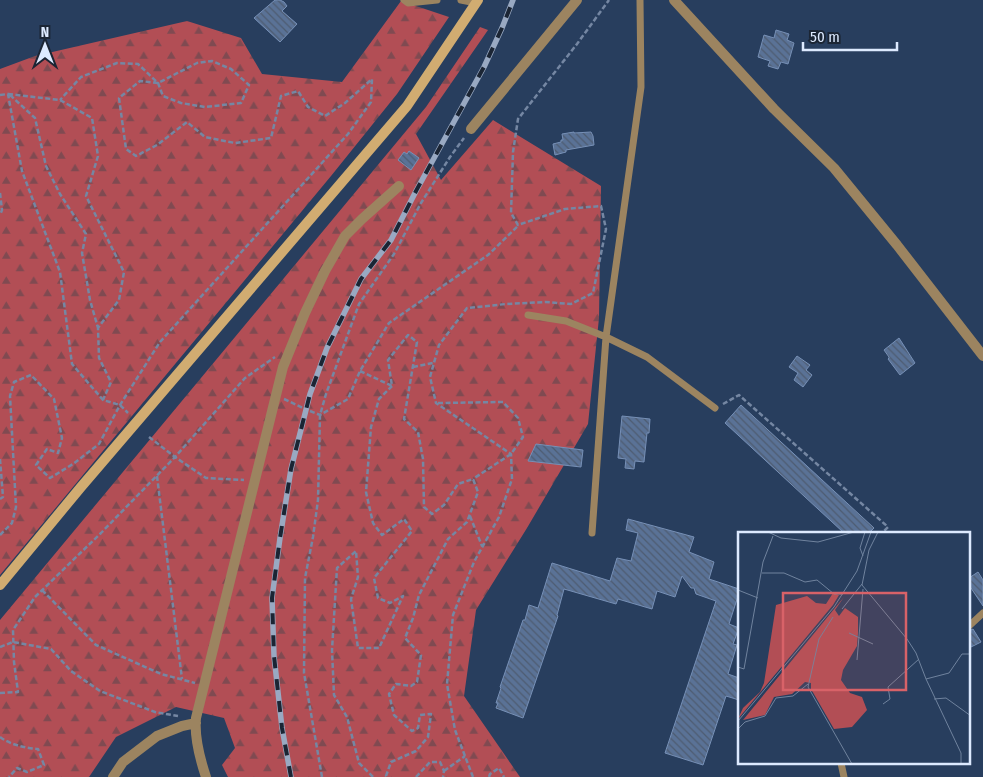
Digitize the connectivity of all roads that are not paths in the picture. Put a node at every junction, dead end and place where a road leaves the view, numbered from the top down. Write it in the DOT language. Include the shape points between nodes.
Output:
graph roads {
  1 [pos="404,0"];
  2 [pos="437,0"];
  3 [pos="461,0"];
  4 [pos="577,0"];
  5 [pos="640,0"];
  6 [pos="674,0"];
  7 [pos="477,2"];
  8 [pos="471,129"];
  9 [pos="399,186"];
  10 [pos="528,315"];
  11 [pos="606,338"];
  12 [pos="983,356"];
  13 [pos="715,408"];
  14 [pos="592,533"];
  15 [pos="0,585"];
  16 [pos="983,613"];
  17 [pos="970,625"];
  18 [pos="196,721"];
  19 [pos="841,764"];
  20 [pos="113,777"];
  21 [pos="206,777"];
  22 [pos="844,777"];
  1 -- 2 [label="lane" via="408,3"];
  3 -- 7 [label="lane"];
  4 -- 8 [label="street"];
  5 -- 11 [label="lane" via="641,87"];
  6 -- 12 [label="street" via="774,109 834,168"];
  7 -- 15 [label="main road" via="407,106"];
  9 -- 18 [label="street" via="345,236 305,314 283,367"];
  10 -- 11 [label="lane" via="566,321"];
  11 -- 13 [label="lane" via="648,357"];
  11 -- 14 [label="lane"];
  16 -- 17 [label="lane"];
  18 -- 20 [label="street" via="157,736 123,762"];
  18 -- 21 [label="street" via="199,753"];
  19 -- 22 [label="lane"];
}
